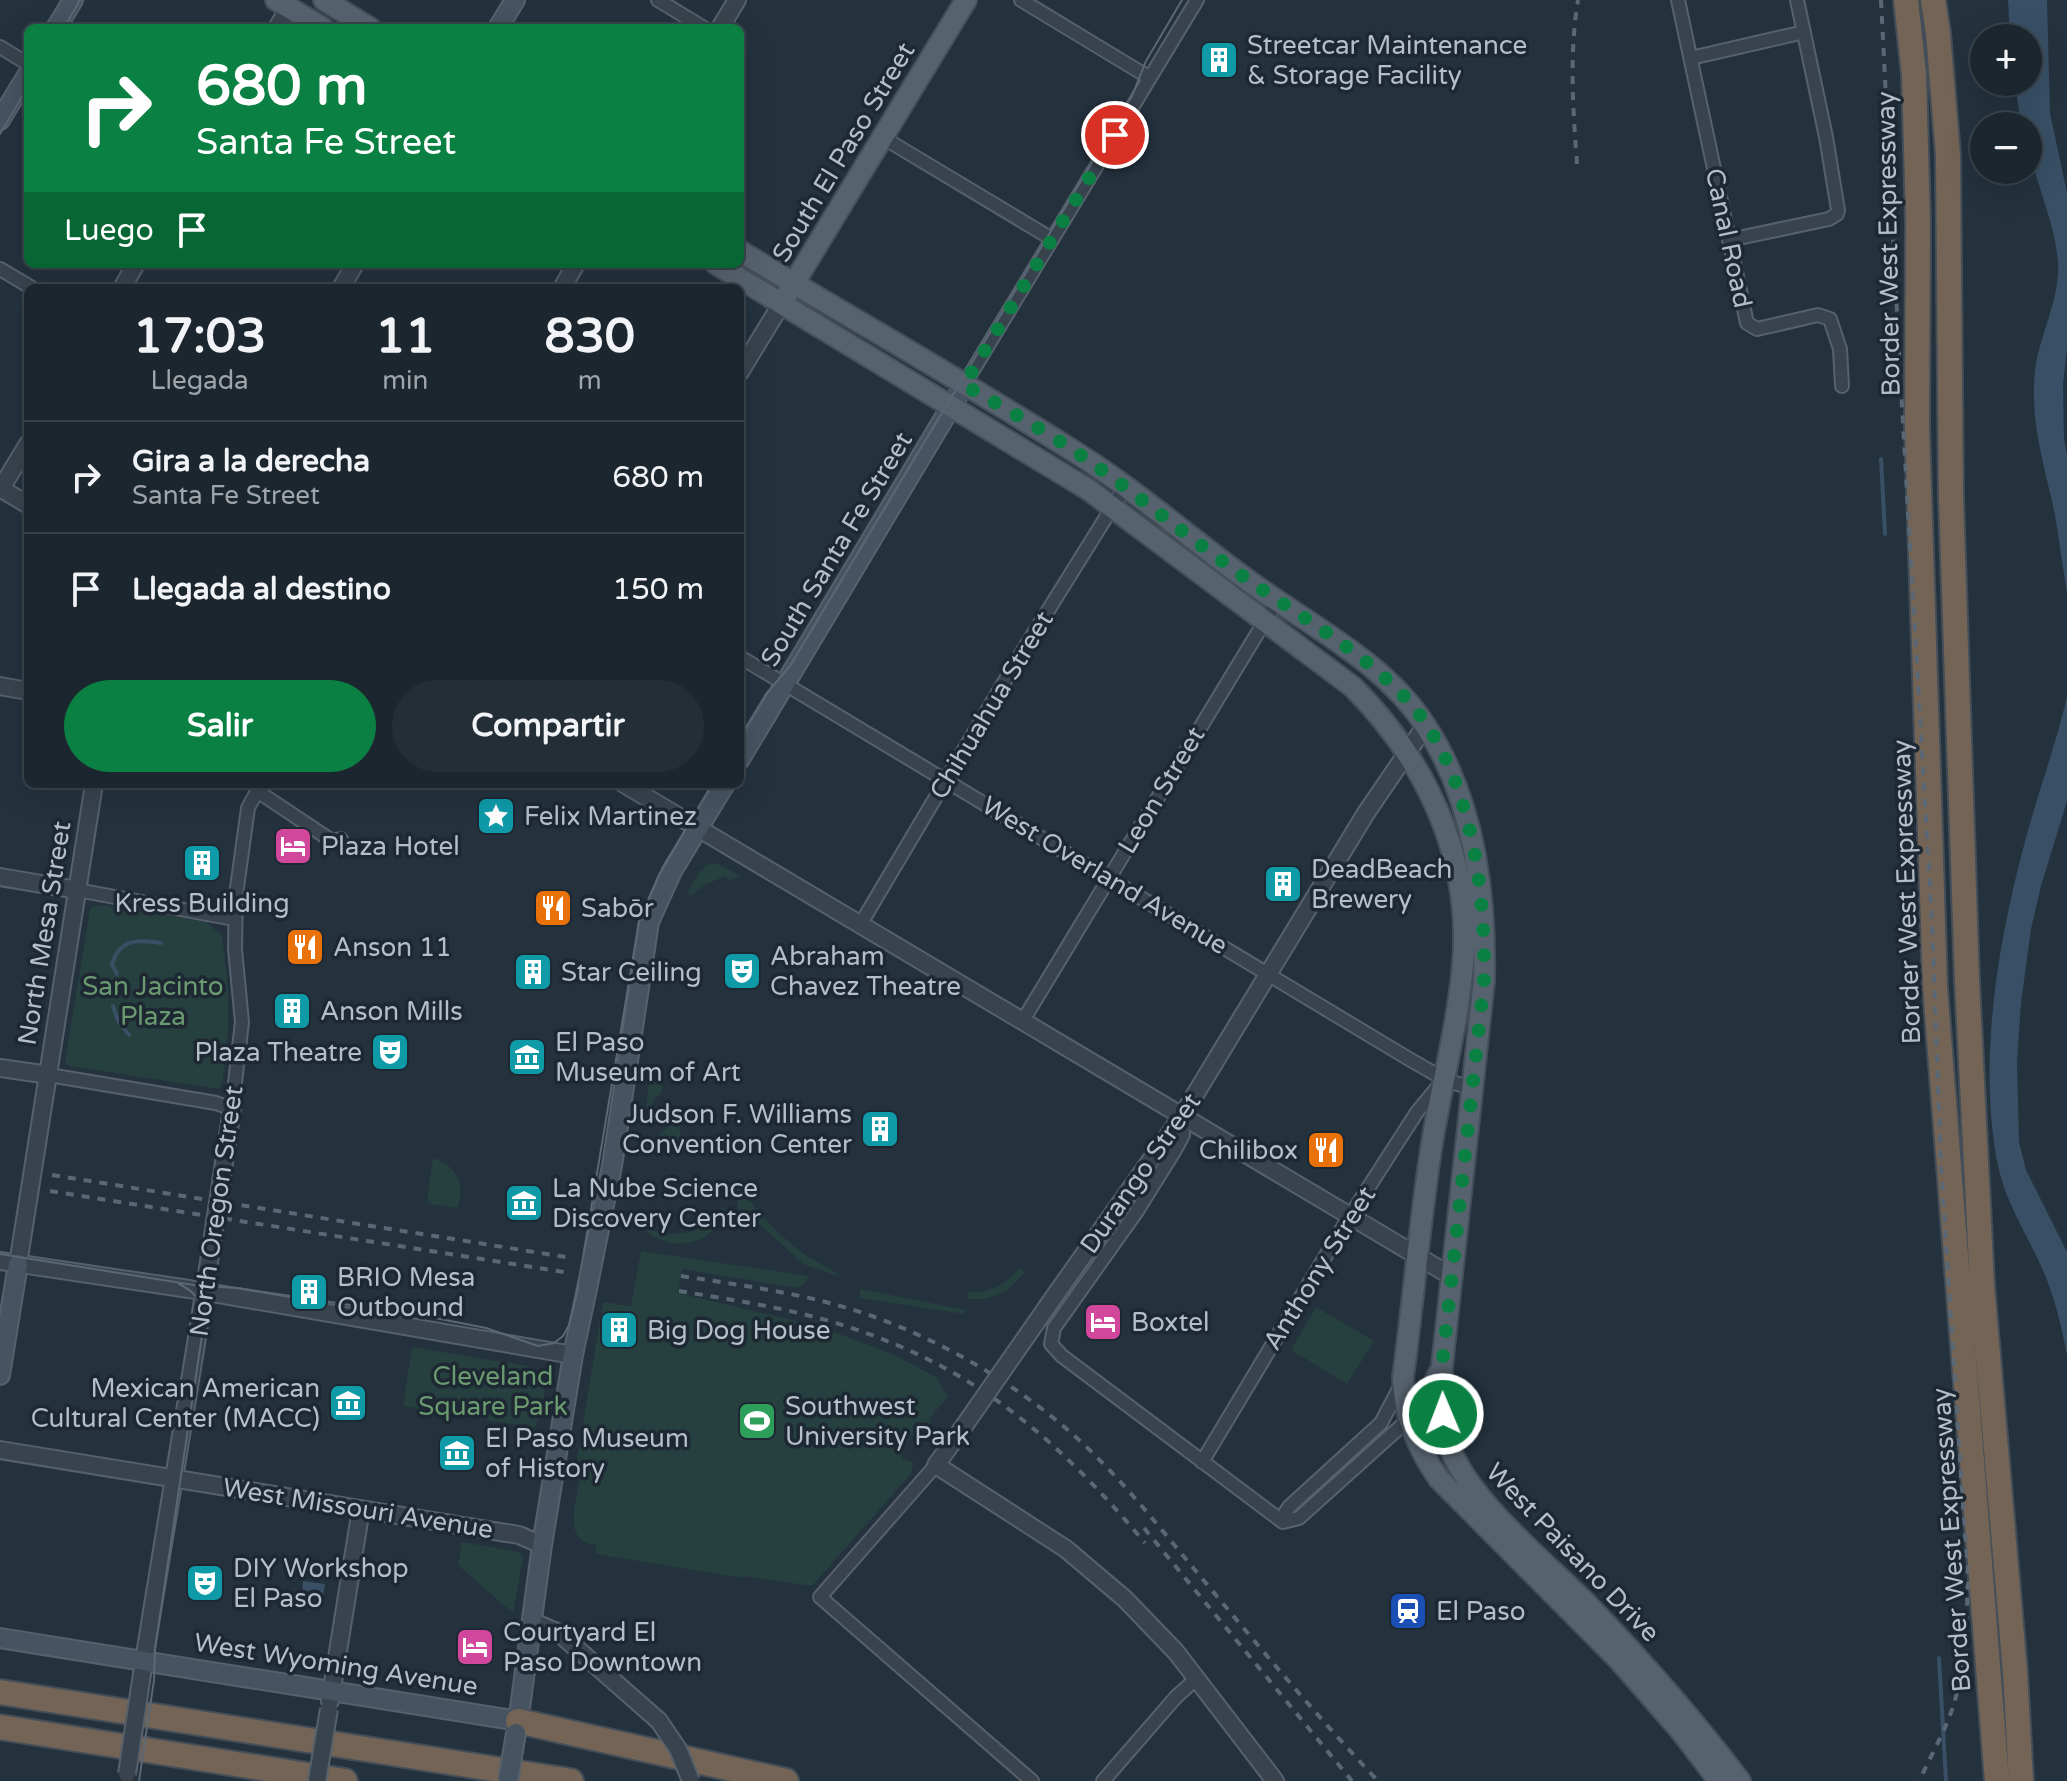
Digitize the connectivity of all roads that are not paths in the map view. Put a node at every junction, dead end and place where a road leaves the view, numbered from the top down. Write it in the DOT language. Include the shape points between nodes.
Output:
graph roads {
  1 [pos="73,0"];
  2 [pos="324,0"];
  3 [pos="515,0"];
  4 [pos="658,0"];
  5 [pos="737,0"];
  6 [pos="966,0"];
  7 [pos="1021,0"];
  8 [pos="1197,0"];
  9 [pos="1678,0"];
  10 [pos="1797,0"];
  11 [pos="1906,0"];
  12 [pos="1933,0"];
  13 [pos="286,3"];
  14 [pos="58,24"];
  15 [pos="278,24"];
  16 [pos="317,24"];
  17 [pos="363,24"];
  18 [pos="500,24"];
  19 [pos="697,24"];
  20 [pos="722,24"];
  21 [pos="1804,32"];
  22 [pos="0,47"];
  23 [pos="1691,58"];
  24 [pos="24,62"];
  25 [pos="1150,78"];
  26 [pos="24,81"];
  27 [pos="0,120"];
  28 [pos="882,137"];
  29 [pos="1052,239"];
  30 [pos="1729,240"];
  31 [pos="744,253"];
  32 [pos="723,268"];
  33 [pos="0,269"];
  34 [pos="25,284"];
  35 [pos="793,284"];
  36 [pos="782,303"];
  37 [pos="744,365"];
  38 [pos="964,385"];
  39 [pos="1842,386"];
  40 [pos="952,406"];
  41 [pos="24,450"];
  42 [pos="1125,487"];
  43 [pos="0,489"];
  44 [pos="24,503"];
  45 [pos="1112,507"];
  46 [pos="1277,601"];
  47 [pos="1265,621"];
  48 [pos="744,659"];
  49 [pos="786,684"];
  50 [pos="0,686"];
  51 [pos="24,690"];
  52 [pos="1426,725"];
  53 [pos="1407,751"];
  54 [pos="744,752"];
  55 [pos="946,780"];
  56 [pos="93,788"];
  57 [pos="259,788"];
  58 [pos="631,788"];
  59 [pos="723,788"];
  60 [pos="698,829"];
  61 [pos="341,839"];
  62 [pos="0,877"];
  63 [pos="1108,878"];
  64 [pos="77,890"];
  65 [pos="234,919"];
  66 [pos="860,925"];
  67 [pos="1269,974"];
  68 [pos="1022,1022"];
  69 [pos="0,1068"];
  70 [pos="49,1075"];
  71 [pos="1444,1079"];
  72 [pos="1472,1089"];
  73 [pos="232,1109"];
  74 [pos="1182,1116"];
  75 [pos="1350,1216"];
  76 [pos="1419,1258"];
  77 [pos="9,1262"];
  78 [pos="1451,1276"];
  79 [pos="205,1293"];
  80 [pos="573,1355"];
  81 [pos="1442,1366"];
  82 [pos="0,1375"];
  83 [pos="1403,1377"];
  84 [pos="1409,1419"];
  85 [pos="0,1450"];
  86 [pos="1202,1462"];
  87 [pos="936,1465"];
  88 [pos="173,1477"];
  89 [pos="361,1509"];
  90 [pos="1283,1522"];
  91 [pos="542,1545"];
  92 [pos="531,1621"];
  93 [pos="1596,1626"];
  94 [pos="0,1638"];
  95 [pos="145,1659"];
  96 [pos="1197,1678"];
  97 [pos="332,1689"];
  98 [pos="0,1692"];
  99 [pos="0,1727"];
  100 [pos="517,1727"];
  101 [pos="127,1778"];
  102 [pos="317,1781"];
  103 [pos="345,1781"];
  104 [pos="508,1781"];
  105 [pos="571,1781"];
  106 [pos="691,1781"];
  107 [pos="786,1781"];
  108 [pos="1032,1781"];
  109 [pos="1103,1781"];
  110 [pos="1275,1781"];
  111 [pos="1719,1781"];
  112 [pos="1740,1781"];
  113 [pos="1997,1781"];
  114 [pos="2021,1781"];
  1 -- 14 [label="main road"];
  2 -- 17 [label="main road"];
  3 -- 18 [label="main road"];
  4 -- 19 [label="street"];
  5 -- 20 [label="street"];
  6 -- 28 [label="main road, South El Paso Street"];
  7 -- 25 [label="street"];
  8 -- 25 [label="street"];
  9 -- 23 [label="street, Canal Road"];
  10 -- 21 [label="street"];
  11 -- 113 [label="highway, Border West Expressway" via="1914,74 1917,427 1935,987"];
  12 -- 114 [label="highway, Border West Expressway" via="1948,155 1951,498 1982,1285"];
  13 -- 15 [label="street"];
  13 -- 16 [label="main road"];
  21 -- 23 [label="street"];
  21 -- 30 [label="street" via="1837,214"];
  22 -- 24 [label="street"];
  23 -- 30 [label="street, Canal Road"];
  25 -- 29 [label="street"];
  26 -- 27 [label="main road"];
  28 -- 29 [label="street"];
  28 -- 35 [label="main road, South El Paso Street"];
  29 -- 38 [label="street"];
  30 -- 39 [label="street, Canal Road" via="1747,323 1757,329 1818,315 1830,319 1840,349"];
  31 -- 35 [label="main road, West Paisano Drive"];
  32 -- 36 [label="main road, West Paisano Drive"];
  33 -- 34 [label="street"];
  35 -- 36 [label="main road, South El Paso Street"];
  35 -- 38 [label="main road, West Paisano Drive"];
  36 -- 37 [label="street, South El Paso Street"];
  36 -- 40 [label="main road, West Paisano Drive"];
  38 -- 40 [label="main road, South Santa Fe Street"];
  38 -- 42 [label="main road, West Paisano Drive"];
  40 -- 45 [label="main road, West Paisano Drive"];
  40 -- 49 [label="main road, South Santa Fe Street"];
  41 -- 43 [label="street"];
  42 -- 45 [label="street, Chihuahua Street"];
  42 -- 46 [label="main road, West Paisano Drive"];
  43 -- 44 [label="street"];
  45 -- 47 [label="main road, West Paisano Drive"];
  45 -- 55 [label="street, Chihuahua Street"];
  46 -- 47 [label="street, Leon Street"];
  46 -- 52 [label="main road, West Paisano Drive" via="1371,666"];
  47 -- 53 [label="main road, West Paisano Drive" via="1353,687"];
  47 -- 63 [label="street, Leon Street"];
  48 -- 49 [label="street, West Overland Avenue"];
  49 -- 54 [label="main road, South Santa Fe Street"];
  49 -- 55 [label="street, West Overland Avenue"];
  50 -- 51 [label="street"];
  52 -- 53 [label="street, Durango Street"];
  52 -- 72 [label="main road, West Paisano Drive" via="1461,802 1483,910 1484,981"];
  53 -- 67 [label="street, Durango Street"];
  53 -- 71 [label="main road, West Paisano Drive" via="1444,822 1463,906 1463,965"];
  55 -- 63 [label="street, West Overland Avenue"];
  55 -- 66 [label="street, Chihuahua Street"];
  56 -- 64 [label="street, North Mesa Street"];
  57 -- 61 [label="street" via="332,841"];
  57 -- 65 [label="street, North Oregon Street" via="248,808"];
  58 -- 60 [label="street"];
  59 -- 60 [label="main road"];
  60 -- 66 [label="street"];
  60 -- 80 [label="main road, bridge" via="649,922 612,1166"];
  62 -- 64 [label="street"];
  63 -- 67 [label="street, West Overland Avenue"];
  63 -- 68 [label="street, Leon Street"];
  64 -- 65 [label="street"];
  64 -- 70 [label="street, North Mesa Street"];
  65 -- 73 [label="street, North Oregon Street" via="242,1022"];
  66 -- 68 [label="street"];
  67 -- 71 [label="street, West Overland Avenue"];
  67 -- 74 [label="street, Durango Street"];
  68 -- 74 [label="street"];
  69 -- 70 [label="street"];
  70 -- 73 [label="street"];
  70 -- 77 [label="street, North Mesa Street"];
  71 -- 72 [label="street, West Overland Avenue"];
  71 -- 75 [label="street, Anthony Street"];
  71 -- 76 [label="main road, West Paisano Drive"];
  72 -- 78 [label="main road, West Paisano Drive"];
  73 -- 79 [label="street, North Oregon Street, bridge"];
  74 -- 75 [label="street"];
  74 -- 86 [label="street" via="1182,1139 1054,1328 1051,1344"];
  74 -- 87 [label="street, Durango Street, bridge"];
  75 -- 76 [label="street"];
  75 -- 86 [label="street, Anthony Street"];
  76 -- 78 [label="street"];
  76 -- 83 [label="main road, West Paisano Drive"];
  77 -- 79 [label="street"];
  77 -- 82 [label="main road, North Mesa Street"];
  78 -- 81 [label="main road, West Paisano Drive"];
  79 -- 80 [label="street"];
  79 -- 88 [label="street, North Oregon Street"];
  80 -- 91 [label="main road"];
  81 -- 84 [label="main road"];
  81 -- 93 [label="main road, West Paisano Drive" via="1445,1429 1463,1474"];
  83 -- 84 [label="main road, West Paisano Drive"];
  83 -- 90 [label="street" via="1381,1423 1289,1507"];
  84 -- 90 [label="street" via="1299,1518"];
  84 -- 93 [label="main road, West Paisano Drive" via="1418,1445 1446,1487"];
  85 -- 88 [label="street, West Missouri Avenue"];
  86 -- 90 [label="street"];
  87 -- 96 [label="street" via="1099,1576"];
  87 -- 108 [label="street, Durango Street" via="820,1597"];
  88 -- 89 [label="street, West Missouri Avenue"];
  88 -- 95 [label="street, North Oregon Street"];
  89 -- 91 [label="street, West Missouri Avenue" via="519,1535"];
  89 -- 97 [label="street"];
  91 -- 92 [label="main road"];
  92 -- 100 [label="main road"];
  92 -- 106 [label="street, bridge" via="559,1633 659,1721"];
  93 -- 111 [label="main road, West Paisano Drive"];
  93 -- 112 [label="main road, West Paisano Drive" via="1684,1709"];
  94 -- 95 [label="main road, West Wyoming Avenue"];
  95 -- 97 [label="main road, West Wyoming Avenue"];
  95 -- 101 [label="street, North Oregon Street, bridge"];
  96 -- 109 [label="street"];
  96 -- 110 [label="street"];
  97 -- 100 [label="main road, West Wyoming Avenue"];
  97 -- 102 [label="street, bridge"];
  98 -- 105 [label="highway"];
  99 -- 103 [label="highway"];
  100 -- 104 [label="main road, bridge"];
  100 -- 107 [label="highway"];
}
